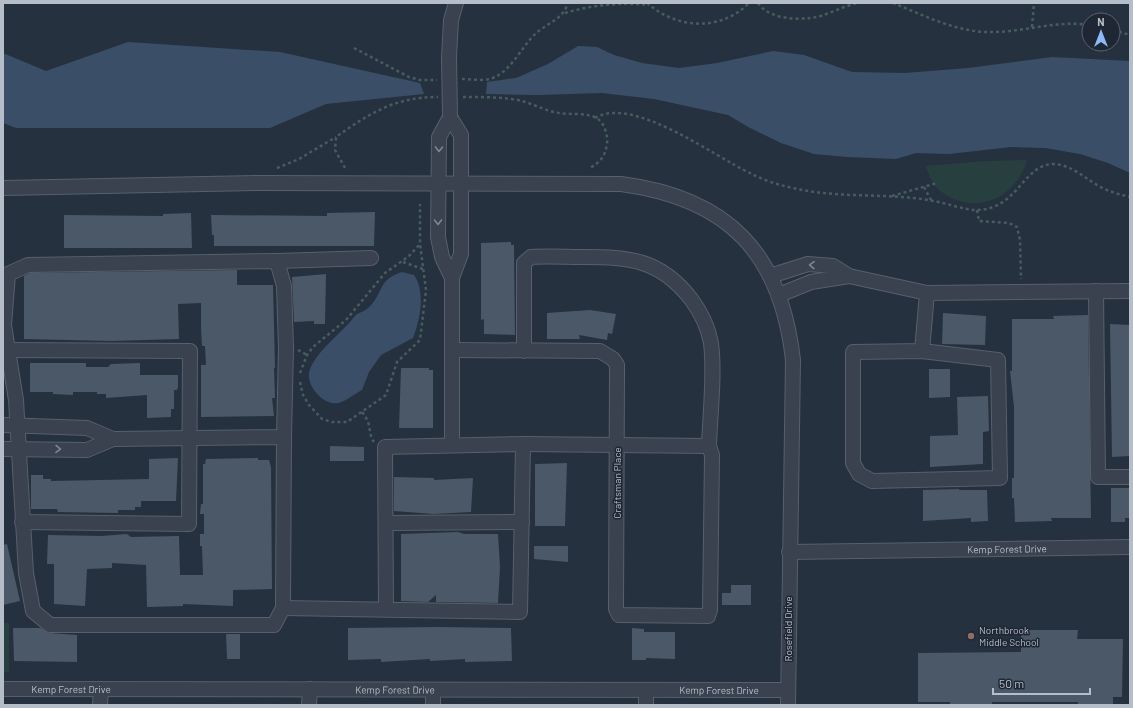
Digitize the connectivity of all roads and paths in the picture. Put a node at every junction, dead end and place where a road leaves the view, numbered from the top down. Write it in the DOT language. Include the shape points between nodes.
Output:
graph roads {
  1 [pos="456,3"];
  2 [pos="568,3"];
  3 [pos="749,3"];
  4 [pos="758,3"];
  5 [pos="858,3"];
  6 [pos="893,3"];
  7 [pos="1034,3"];
  8 [pos="648,4"];
  9 [pos="564,14"];
  10 [pos="1081,25"];
  11 [pos="1032,27"];
  12 [pos="354,48"];
  13 [pos="459,79"];
  14 [pos="443,80"];
  15 [pos="441,97"];
  16 [pos="457,97"];
  17 [pos="450,117"];
  18 [pos="595,118"];
  19 [pos="336,137"];
  20 [pos="277,168"];
  21 [pos="345,168"];
  22 [pos="590,168"];
  23 [pos="438,183"];
  24 [pos="460,183"];
  25 [pos="937,183"];
  26 [pos="924,187"];
  27 [pos="3,188"];
  28 [pos="890,197"];
  29 [pos="1130,197"];
  30 [pos="932,201"];
  31 [pos="420,204"];
  32 [pos="977,210"];
  33 [pos="420,244"];
  34 [pos="371,258"];
  35 [pos="277,261"];
  36 [pos="403,261"];
  37 [pos="423,269"];
  38 [pos="770,276"];
  39 [pos="849,276"];
  40 [pos="452,278"];
  41 [pos="1130,290"];
  42 [pos="1096,291"];
  43 [pos="1021,292"];
  44 [pos="927,293"];
  45 [pos="779,295"];
  46 [pos="8,350"];
  47 [pos="453,350"];
  48 [pos="524,351"];
  49 [pos="922,351"];
  50 [pos="362,412"];
  51 [pos="3,425"];
  52 [pos="18,425"];
  53 [pos="284,437"];
  54 [pos="113,439"];
  55 [pos="190,439"];
  56 [pos="523,444"];
  57 [pos="618,444"];
  58 [pos="452,445"];
  59 [pos="709,446"];
  60 [pos="385,447"];
  61 [pos="3,449"];
  62 [pos="18,449"];
  63 [pos="1130,477"];
  64 [pos="22,522"];
  65 [pos="522,522"];
  66 [pos="386,523"];
  67 [pos="1130,547"];
  68 [pos="789,552"];
  69 [pos="283,608"];
  70 [pos="386,610"];
  71 [pos="101,688"];
  72 [pos="3,689"];
  73 [pos="310,689"];
  74 [pos="433,690"];
  75 [pos="646,690"];
  76 [pos="788,690"];
  77 [pos="100,705"];
  78 [pos="309,705"];
  79 [pos="433,705"];
  80 [pos="646,705"];
  81 [pos="788,705"];
  1 -- 17 [label="street, bridge" via="451,20 449,57"];
  2 -- 9 [label="path"];
  3 -- 8 [label="path" via="735,15 708,24 680,22"];
  4 -- 5 [label="path" via="768,13 783,17 811,18"];
  6 -- 11 [label="path" via="947,24 972,30 996,32"];
  7 -- 11 [label="path"];
  8 -- 9 [label="path" via="580,8"];
  9 -- 13 [label="path" via="528,40 512,63 490,79"];
  10 -- 11 [label="path"];
  12 -- 14 [label="path" via="409,77 420,80"];
  15 -- 19 [label="path" via="417,97 390,105 372,113"];
  16 -- 18 [label="path" via="519,100 558,113 591,115"];
  17 -- 23 [label="street, one-way" via="439,137"];
  17 -- 24 [label="street" via="461,135"];
  18 -- 22 [label="path" via="600,120 608,141 601,161"];
  18 -- 28 [label="path" via="601,114 631,115 668,128 748,173 793,188 841,196"];
  19 -- 20 [label="path" via="299,159"];
  19 -- 21 [label="path" via="335,150"];
  23 -- 24 [label="street, Rosefield Drive"];
  23 -- 27 [label="street, Rosefield Drive" via="259,183"];
  23 -- 40 [label="street, one-way" via="439,240 442,257"];
  24 -- 38 [label="street, Rosefield Drive" via="621,184 679,196 726,220 764,263"];
  24 -- 40 [label="street" via="461,254"];
  25 -- 26 [label="path"];
  26 -- 28 [label="path"];
  26 -- 30 [label="path"];
  28 -- 30 [label="path"];
  29 -- 32 [label="path" via="1106,190 1062,165 1052,164 1033,171 1015,193 1005,200 993,207"];
  30 -- 32 [label="path"];
  31 -- 33 [label="path"];
  32 -- 43 [label="path" via="979,221 1009,223 1017,227 1020,240"];
  33 -- 36 [label="path"];
  33 -- 37 [label="path"];
  34 -- 35 [label="street"];
  35 -- 46 [label="street" via="28,265 8,274 4,325"];
  35 -- 53 [label="street" via="284,286"];
  36 -- 37 [label="path"];
  36 -- 50 [label="path" via="381,276 346,320 313,348 302,364 299,374 303,395 322,419 347,422"];
  37 -- 50 [label="path" via="426,290 420,340 398,362 386,395"];
  39 -- 38 [label="street, one-way" via="833,266 808,264"];
  38 -- 45 [label="street, Rosefield Drive"];
  39 -- 44 [label="street"];
  39 -- 45 [label="street" via="811,282"];
  40 -- 47 [label="street"];
  41 -- 42 [label="street"];
  42 -- 43 [label="street"];
  42 -- 63 [label="street" via="1098,477"];
  43 -- 44 [label="street"];
  44 -- 49 [label="street"];
  45 -- 68 [label="street, Rosefield Drive" via="790,329 793,360"];
  46 -- 52 [label="street"];
  46 -- 55 [label="street" via="190,351"];
  47 -- 48 [label="street"];
  47 -- 58 [label="street"];
  48 -- 57 [label="street, Craftsman Place" via="600,351 608,354 617,365"];
  48 -- 59 [label="street" via="524,263 531,257 614,257 652,265 683,288 697,306 706,324 712,358"];
  49 -- 49 [label="street" via="998,360 1000,478 872,481 859,474 853,463 853,352"];
  50 -- 60 [label="path" via="370,423 374,444"];
  51 -- 52 [label="street"];
  52 -- 54 [label="street" via="87,428"];
  52 -- 62 [label="street"];
  53 -- 55 [label="street"];
  53 -- 69 [label="street"];
  54 -- 55 [label="street"];
  62 -- 54 [label="street, one-way" via="87,450"];
  55 -- 64 [label="street" via="189,524"];
  56 -- 57 [label="street"];
  56 -- 58 [label="street"];
  56 -- 65 [label="street"];
  57 -- 59 [label="street"];
  57 -- 59 [label="street, Craftsman Place" via="616,609 619,615 708,616 712,463"];
  58 -- 60 [label="street"];
  60 -- 66 [label="street"];
  61 -- 62 [label="street"];
  62 -- 64 [label="street"];
  64 -- 69 [label="street" via="26,573 34,611 50,625 274,625"];
  65 -- 66 [label="street"];
  65 -- 70 [label="street" via="520,612"];
  66 -- 70 [label="street"];
  67 -- 68 [label="street, Kemp Forest Drive"];
  68 -- 76 [label="street, Rosefield Drive"];
  69 -- 70 [label="street"];
  71 -- 72 [label="street, Kemp Forest Drive"];
  71 -- 73 [label="street, Kemp Forest Drive"];
  71 -- 77 [label="street"];
  73 -- 74 [label="street, Kemp Forest Drive"];
  73 -- 78 [label="street"];
  74 -- 75 [label="street, Kemp Forest Drive"];
  74 -- 79 [label="street"];
  75 -- 76 [label="street, Kemp Forest Drive"];
  75 -- 80 [label="street"];
  76 -- 81 [label="street, Rosefield Drive"];
}
